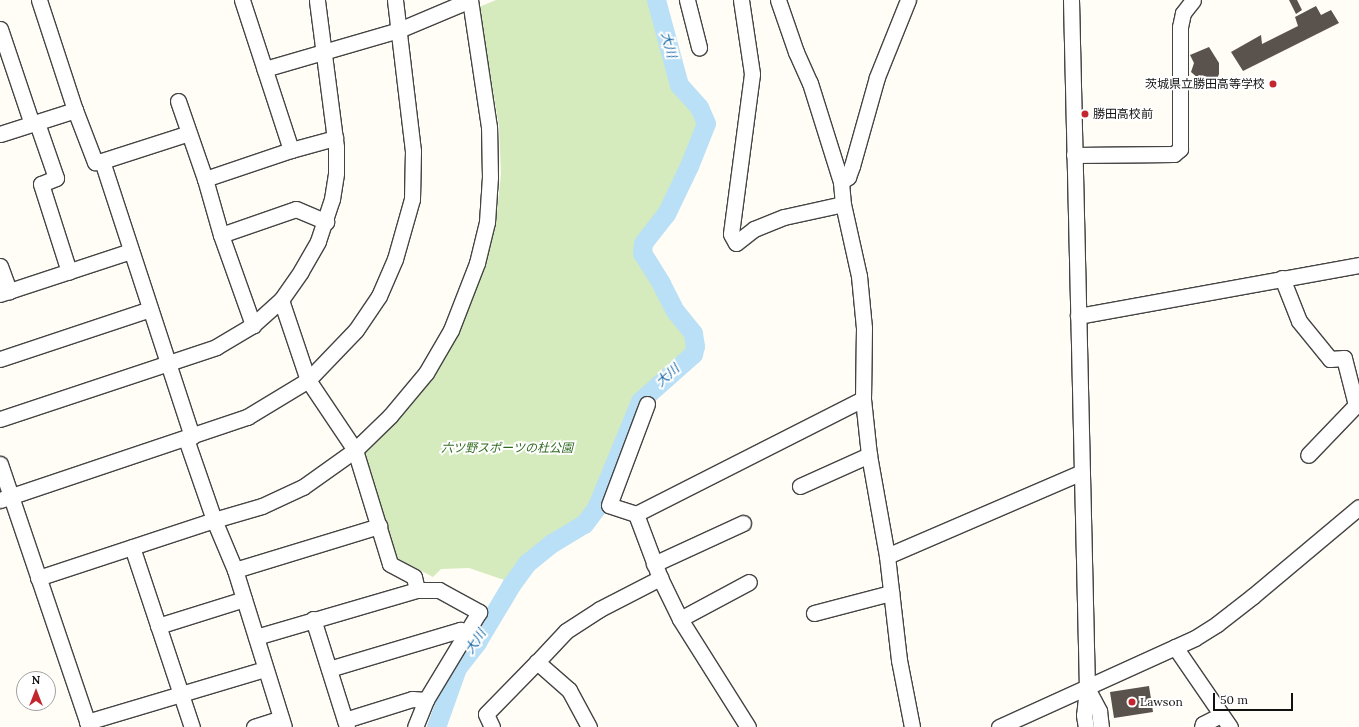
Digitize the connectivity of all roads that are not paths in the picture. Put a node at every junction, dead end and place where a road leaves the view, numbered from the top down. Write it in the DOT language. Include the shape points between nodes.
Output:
graph roads {
  1 [pos="38,0"];
  2 [pos="242,0"];
  3 [pos="317,0"];
  4 [pos="395,0"];
  5 [pos="687,0"];
  6 [pos="741,0"];
  7 [pos="778,0"];
  8 [pos="908,0"];
  9 [pos="1071,0"];
  10 [pos="1192,0"];
  11 [pos="0,29"];
  12 [pos="399,30"];
  13 [pos="699,47"];
  14 [pos="325,52"];
  15 [pos="265,69"];
  16 [pos="178,101"];
  17 [pos="75,110"];
  18 [pos="34,124"];
  19 [pos="189,133"];
  20 [pos="0,134"];
  21 [pos="335,138"];
  22 [pos="291,150"];
  23 [pos="1074,155"];
  24 [pos="102,161"];
  25 [pos="205,179"];
  26 [pos="841,182"];
  27 [pos="843,204"];
  28 [pos="326,222"];
  29 [pos="221,235"];
  30 [pos="131,251"];
  31 [pos="1359,265"];
  32 [pos="0,266"];
  33 [pos="69,272"];
  34 [pos="1282,278"];
  35 [pos="4,293"];
  36 [pos="280,300"];
  37 [pos="150,309"];
  38 [pos="1078,316"];
  39 [pos="253,325"];
  40 [pos="0,359"];
  41 [pos="167,362"];
  42 [pos="308,380"];
  43 [pos="863,398"];
  44 [pos="647,404"];
  45 [pos="0,419"];
  46 [pos="189,438"];
  47 [pos="355,450"];
  48 [pos="869,455"];
  49 [pos="1308,455"];
  50 [pos="0,464"];
  51 [pos="1082,472"];
  52 [pos="800,486"];
  53 [pos="5,499"];
  54 [pos="1359,507"];
  55 [pos="636,514"];
  56 [pos="214,520"];
  57 [pos="743,522"];
  58 [pos="379,526"];
  59 [pos="132,547"];
  60 [pos="887,556"];
  61 [pos="654,564"];
  62 [pos="235,570"];
  63 [pos="38,578"];
  64 [pos="660,578"];
  65 [pos="749,582"];
  66 [pos="417,590"];
  67 [pos="891,593"];
  68 [pos="244,599"];
  69 [pos="814,613"];
  70 [pos="313,619"];
  71 [pos="680,619"];
  72 [pos="158,626"];
  73 [pos="468,632"];
  74 [pos="256,637"];
  75 [pos="1175,647"];
  76 [pos="537,662"];
  77 [pos="265,669"];
  78 [pos="329,670"];
  79 [pos="1087,688"];
  80 [pos="181,694"];
  81 [pos="426,700"];
  82 [pos="1221,715"];
  83 [pos="282,723"];
  84 [pos="346,724"];
  85 [pos="88,725"];
  86 [pos="192,727"];
  87 [pos="254,727"];
  88 [pos="415,727"];
  89 [pos="492,727"];
  90 [pos="589,727"];
  91 [pos="748,727"];
  92 [pos="912,727"];
  93 [pos="999,727"];
  94 [pos="1086,727"];
  95 [pos="1101,727"];
  96 [pos="1202,727"];
  97 [pos="1230,727"];
  1 -- 17 [label="street"];
  2 -- 15 [label="street"];
  3 -- 14 [label="street"];
  4 -- 12 [label="street"];
  5 -- 13 [label="street"];
  6 -- 27 [label="street" via="752,74 731,234 736,243 754,229 784,217"];
  7 -- 26 [label="street" via="810,83"];
  8 -- 26 [label="street" via="876,77 848,177"];
  9 -- 23 [label="street"];
  10 -- 23 [label="street" via="1184,13 1180,27 1180,149 1174,154"];
  11 -- 18 [label="street"];
  12 -- 14 [label="street"];
  12 -- 42 [label="street" via="413,151 412,199 395,259 379,296 356,330"];
  12 -- 47 [label="street" via="470,0 489,126 490,178 487,222 477,263 451,330 426,373 390,416"];
  14 -- 15 [label="street"];
  14 -- 21 [label="street"];
  15 -- 22 [label="street"];
  16 -- 19 [label="street"];
  17 -- 18 [label="street"];
  17 -- 24 [label="street" via="95,162"];
  18 -- 20 [label="street"];
  18 -- 33 [label="street" via="56,178 41,184"];
  19 -- 24 [label="street"];
  19 -- 25 [label="street"];
  21 -- 22 [label="street"];
  21 -- 28 [label="street" via="336,173"];
  22 -- 25 [label="street"];
  23 -- 38 [label="street"];
  24 -- 30 [label="street"];
  25 -- 29 [label="street"];
  26 -- 27 [label="street"];
  27 -- 43 [label="street" via="862,299"];
  28 -- 29 [label="street" via="296,210"];
  28 -- 36 [label="street" via="301,272"];
  29 -- 39 [label="street"];
  30 -- 33 [label="street"];
  30 -- 37 [label="street"];
  31 -- 34 [label="street"];
  32 -- 35 [label="street"];
  33 -- 35 [label="street"];
  34 -- 38 [label="street"];
  34 -- 49 [label="street" via="1299,320 1330,359 1344,358 1356,405"];
  36 -- 39 [label="street"];
  36 -- 42 [label="street"];
  37 -- 40 [label="street"];
  37 -- 41 [label="street"];
  38 -- 51 [label="street"];
  39 -- 41 [label="street" via="216,347"];
  41 -- 45 [label="street"];
  41 -- 46 [label="street"];
  42 -- 46 [label="street" via="247,417"];
  42 -- 47 [label="street"];
  43 -- 48 [label="street"];
  43 -- 55 [label="street"];
  44 -- 55 [label="street" via="609,505"];
  46 -- 53 [label="street"];
  46 -- 56 [label="street"];
  47 -- 56 [label="street" via="303,487 262,506"];
  47 -- 58 [label="street"];
  48 -- 52 [label="street"];
  48 -- 60 [label="street"];
  50 -- 53 [label="street"];
  51 -- 60 [label="street"];
  51 -- 79 [label="street"];
  53 -- 63 [label="street"];
  54 -- 75 [label="street" via="1217,624"];
  55 -- 61 [label="street"];
  56 -- 59 [label="street"];
  56 -- 62 [label="street"];
  57 -- 61 [label="street"];
  58 -- 62 [label="street"];
  58 -- 66 [label="street" via="390,564 414,577"];
  59 -- 63 [label="street"];
  59 -- 72 [label="street"];
  60 -- 67 [label="street"];
  61 -- 64 [label="street"];
  62 -- 68 [label="street"];
  63 -- 85 [label="street"];
  64 -- 71 [label="street"];
  64 -- 76 [label="street" via="600,609 566,631"];
  65 -- 71 [label="street"];
  66 -- 70 [label="street"];
  66 -- 73 [label="street" via="440,590 479,612"];
  67 -- 69 [label="street"];
  67 -- 92 [label="street" via="899,660"];
  68 -- 72 [label="street"];
  68 -- 74 [label="street"];
  70 -- 74 [label="street"];
  70 -- 78 [label="street"];
  71 -- 91 [label="street"];
  72 -- 80 [label="street"];
  73 -- 78 [label="street" via="460,630"];
  73 -- 81 [label="street"];
  74 -- 77 [label="street"];
  75 -- 79 [label="street"];
  75 -- 82 [label="street"];
  76 -- 89 [label="street" via="486,714"];
  76 -- 90 [label="street" via="569,690"];
  77 -- 80 [label="street"];
  77 -- 83 [label="street"];
  78 -- 84 [label="street"];
  79 -- 93 [label="street"];
  79 -- 94 [label="street" via="1084,715"];
  79 -- 95 [label="street" via="1099,711"];
  80 -- 85 [label="street"];
  80 -- 86 [label="street"];
  81 -- 84 [label="street" via="412,699"];
  81 -- 88 [label="street"];
  82 -- 96 [label="street" via="1203,724"];
  82 -- 97 [label="street"];
  83 -- 87 [label="street"];
}
